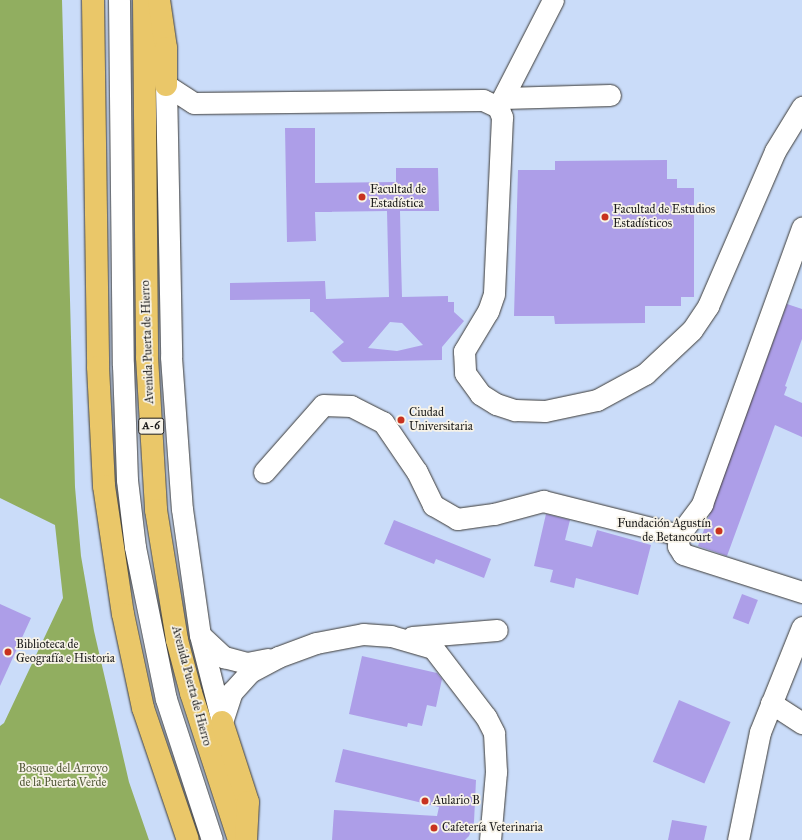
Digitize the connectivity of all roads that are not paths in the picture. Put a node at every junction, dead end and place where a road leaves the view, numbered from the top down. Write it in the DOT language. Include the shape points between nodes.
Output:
graph roads {
  1 [pos="93,0"];
  2 [pos="119,0"];
  3 [pos="144,0"];
  4 [pos="159,0"];
  5 [pos="553,0"];
  6 [pos="166,85"];
  7 [pos="610,94"];
  8 [pos="501,102"];
  9 [pos="194,103"];
  10 [pos="802,107"];
  11 [pos="166,131"];
  12 [pos="802,227"];
  13 [pos="264,472"];
  14 [pos="679,536"];
  15 [pos="802,592"];
  16 [pos="802,627"];
  17 [pos="497,630"];
  18 [pos="200,635"];
  19 [pos="391,636"];
  20 [pos="278,657"];
  21 [pos="771,703"];
  22 [pos="222,722"];
  23 [pos="802,723"];
  24 [pos="188,840"];
  25 [pos="212,840"];
  26 [pos="239,840"];
  27 [pos="246,840"];
  28 [pos="490,840"];
  29 [pos="738,840"];
  1 -- 24 [label="highway" via="98,367 104,486 122,607 143,708"];
  2 -- 25 [label="street" via="123,365 129,495 146,613 166,699"];
  3 -- 26 [label="highway, Avenida Puerta de Hierro / A-6" via="147,356 156,510 177,640 190,693"];
  4 -- 6 [label="highway" via="166,48"];
  5 -- 8 [label="street"];
  6 -- 9 [label="street"];
  6 -- 11 [label="street, Avenida Puerta de Hierro"];
  7 -- 8 [label="street"];
  8 -- 9 [label="street" via="483,100"];
  8 -- 10 [label="street" via="494,294 488,311 464,351 465,373 471,385 496,404 515,410 545,411 597,400 620,388 645,374 692,330 708,306 775,151"];
  9 -- 11 [label="street" via="179,114"];
  11 -- 18 [label="street, Avenida Puerta de Hierro" via="173,380 182,509"];
  12 -- 14 [label="street" via="702,504"];
  13 -- 14 [label="street" via="323,405 351,406 383,422 417,472 433,505 457,520 494,514 543,501"];
  14 -- 15 [label="street" via="678,546 684,554"];
  16 -- 21 [label="street"];
  17 -- 19 [label="street" via="421,637"];
  18 -- 20 [label="street" via="224,657 247,663"];
  18 -- 22 [label="street, Avenida Puerta de Hierro"];
  19 -- 20 [label="street" via="363,634 316,643"];
  19 -- 28 [label="street" via="433,648 486,717 494,733 496,772"];
  20 -- 22 [label="street" via="250,672 232,692"];
  21 -- 23 [label="street"];
  21 -- 29 [label="street" via="760,732"];
  22 -- 27 [label="highway" via="248,802"];
}
